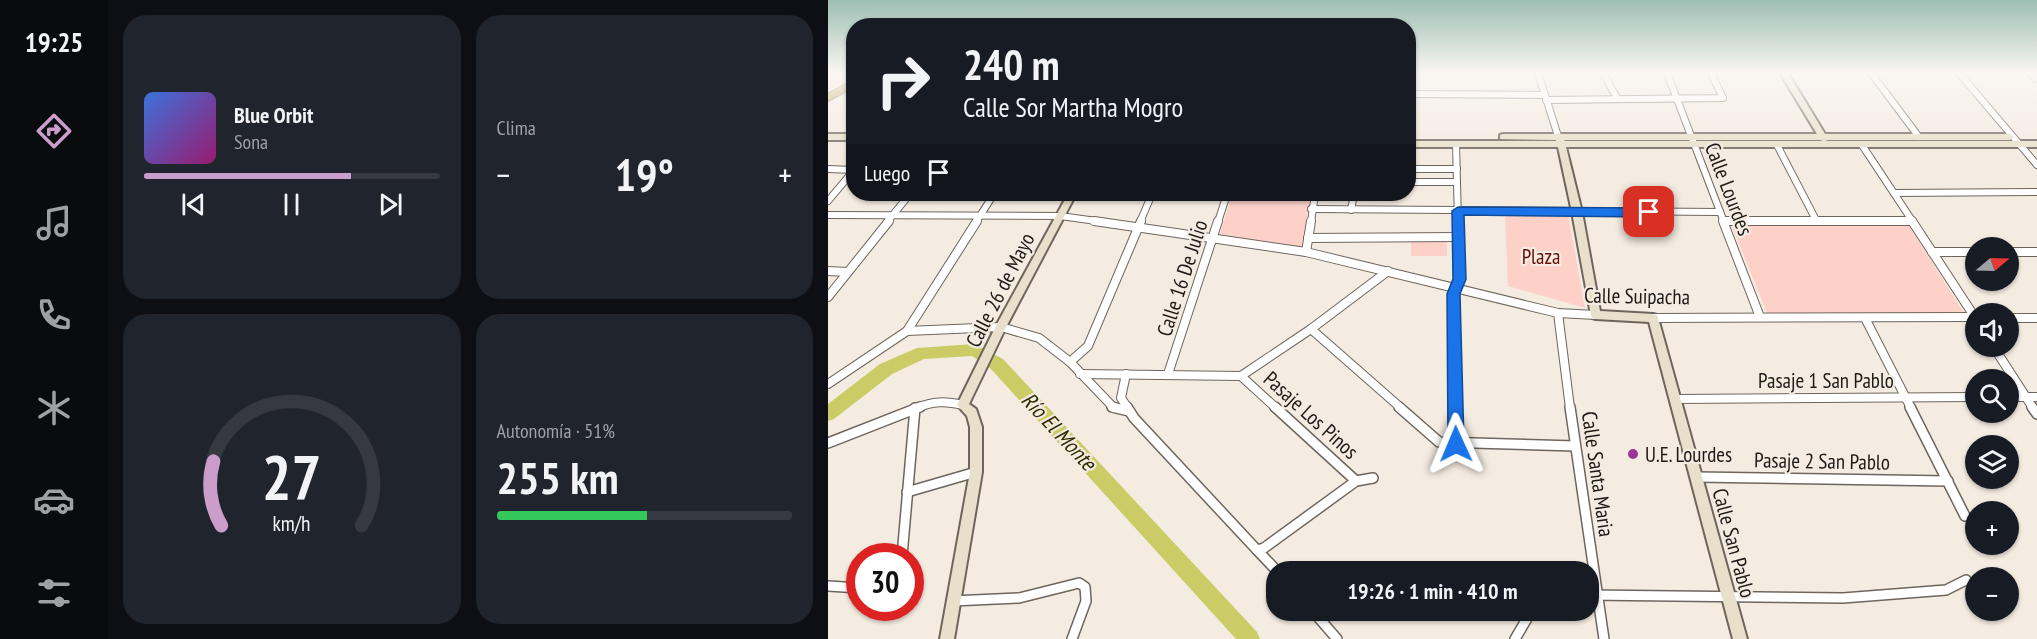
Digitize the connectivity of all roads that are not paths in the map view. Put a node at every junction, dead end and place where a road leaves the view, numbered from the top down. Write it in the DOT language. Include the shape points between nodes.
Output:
graph roads {
  1 [pos="1547,103"];
  2 [pos="1679,103"];
  3 [pos="1795,103"];
  4 [pos="1799,103"];
  5 [pos="1893,103"];
  6 [pos="1985,103"];
  7 [pos="828,137"];
  8 [pos="846,137"];
  9 [pos="1416,137"];
  10 [pos="1919,137"];
  11 [pos="2037,137"];
  12 [pos="1818,139"];
  13 [pos="1560,140"];
  14 [pos="1694,140"];
  15 [pos="2018,140"];
  16 [pos="828,143"];
  17 [pos="846,143"];
  18 [pos="1416,144"];
  19 [pos="1456,144"];
  20 [pos="2037,144"];
  21 [pos="1777,145"];
  22 [pos="1862,145"];
  23 [pos="2037,165"];
  24 [pos="828,169"];
  25 [pos="1416,169"];
  26 [pos="1457,169"];
  27 [pos="846,170"];
  28 [pos="846,180"];
  29 [pos="1416,182"];
  30 [pos="1457,182"];
  31 [pos="2037,192"];
  32 [pos="1894,193"];
  33 [pos="828,201"];
  34 [pos="905,201"];
  35 [pos="990,201"];
  36 [pos="1068,201"];
  37 [pos="1149,201"];
  38 [pos="1225,201"];
  39 [pos="1313,201"];
  40 [pos="1353,201"];
  41 [pos="1311,209"];
  42 [pos="1352,210"];
  43 [pos="1458,211"];
  44 [pos="1577,212"];
  45 [pos="1720,212"];
  46 [pos="828,215"];
  47 [pos="894,215"];
  48 [pos="981,215"];
  49 [pos="1060,216"];
  50 [pos="1724,220"];
  51 [pos="1816,220"];
  52 [pos="1912,221"];
  53 [pos="1139,227"];
  54 [pos="1459,237"];
  55 [pos="1213,238"];
  56 [pos="1308,238"];
  57 [pos="1306,252"];
  58 [pos="1932,252"];
  59 [pos="1965,252"];
  60 [pos="2019,252"];
  61 [pos="2037,252"];
  62 [pos="828,271"];
  63 [pos="1388,271"];
  64 [pos="847,272"];
  65 [pos="1456,287"];
  66 [pos="828,297"];
  67 [pos="1965,303"];
  68 [pos="1558,313"];
  69 [pos="1596,315"];
  70 [pos="1760,317"];
  71 [pos="1653,318"];
  72 [pos="1865,318"];
  73 [pos="1965,318"];
  74 [pos="2019,318"];
  75 [pos="2037,318"];
  76 [pos="1001,327"];
  77 [pos="1311,328"];
  78 [pos="907,331"];
  79 [pos="2000,357"];
  80 [pos="1070,362"];
  81 [pos="1080,374"];
  82 [pos="1126,374"];
  83 [pos="1168,374"];
  84 [pos="1241,376"];
  85 [pos="828,384"];
  86 [pos="1965,397"];
  87 [pos="2019,397"];
  88 [pos="2026,397"];
  89 [pos="2037,397"];
  90 [pos="1906,398"];
  91 [pos="1676,399"];
  92 [pos="963,405"];
  93 [pos="915,408"];
  94 [pos="1129,411"];
  95 [pos="2037,414"];
  96 [pos="828,443"];
  97 [pos="1456,444"];
  98 [pos="1575,446"];
  99 [pos="976,472"];
  100 [pos="1696,477"];
  101 [pos="1373,478"];
  102 [pos="1356,481"];
  103 [pos="1948,481"];
  104 [pos="907,492"];
  105 [pos="1965,516"];
  106 [pos="903,543"];
  107 [pos="1257,550"];
  108 [pos="1268,561"];
  109 [pos="1589,561"];
  110 [pos="1965,580"];
  111 [pos="828,586"];
  112 [pos="846,587"];
  113 [pos="1599,595"];
  114 [pos="1729,598"];
  115 [pos="952,601"];
  116 [pos="1599,619"];
  117 [pos="1321,621"];
  118 [pos="1526,621"];
  119 [pos="947,639"];
  120 [pos="1072,639"];
  121 [pos="1336,639"];
  122 [pos="1515,639"];
  123 [pos="1604,639"];
  124 [pos="1740,639"];
  1 -- 13 [label="street"];
  2 -- 14 [label="street, Calle Lourdes"];
  3 -- 12 [label="street"];
  4 -- 12 [label="street"];
  5 -- 10 [label="street"];
  6 -- 15 [label="street"];
  7 -- 8 [label="street"];
  9 -- 13 [label="street"];
  10 -- 12 [label="street"];
  10 -- 15 [label="street"];
  11 -- 15 [label="street"];
  12 -- 14 [label="street"];
  12 -- 21 [label="street"];
  12 -- 22 [label="street" via="1828,144"];
  13 -- 14 [label="street"];
  13 -- 19 [label="street"];
  13 -- 44 [label="street"];
  14 -- 21 [label="street"];
  14 -- 45 [label="street, Calle Lourdes"];
  15 -- 20 [label="street"];
  15 -- 22 [label="street"];
  15 -- 23 [label="street"];
  16 -- 17 [label="street"];
  18 -- 19 [label="street"];
  19 -- 26 [label="street"];
  21 -- 51 [label="street"];
  22 -- 32 [label="street"];
  24 -- 27 [label="street"];
  25 -- 26 [label="street"];
  26 -- 30 [label="street"];
  28 -- 33 [label="street"];
  29 -- 30 [label="street"];
  30 -- 43 [label="street"];
  31 -- 32 [label="street"];
  32 -- 52 [label="street"];
  34 -- 47 [label="street"];
  35 -- 48 [label="street"];
  36 -- 49 [label="street, Calle 26 de Mayo"];
  37 -- 53 [label="street"];
  38 -- 55 [label="street, Calle 16 De Julio"];
  39 -- 41 [label="street"];
  40 -- 42 [label="street"];
  41 -- 42 [label="street"];
  41 -- 56 [label="street"];
  42 -- 43 [label="street"];
  43 -- 44 [label="street"];
  43 -- 54 [label="street"];
  44 -- 45 [label="street"];
  44 -- 69 [label="street"];
  45 -- 50 [label="street, Calle Lourdes"];
  46 -- 47 [label="street"];
  47 -- 48 [label="street"];
  47 -- 64 [label="street"];
  48 -- 49 [label="street"];
  48 -- 78 [label="street"];
  49 -- 53 [label="street"];
  49 -- 76 [label="street, Calle 26 de Mayo"];
  50 -- 51 [label="street"];
  50 -- 70 [label="street, Calle Lourdes"];
  51 -- 52 [label="street"];
  52 -- 58 [label="street"];
  53 -- 55 [label="street"];
  53 -- 80 [label="street" via="1088,346"];
  54 -- 56 [label="street"];
  54 -- 65 [label="street" via="1460,279"];
  55 -- 57 [label="street, Calle Suipacha"];
  55 -- 83 [label="street, Calle 16 De Julio"];
  56 -- 57 [label="street"];
  57 -- 63 [label="street, Calle Suipacha"];
  58 -- 59 [label="street"];
  58 -- 67 [label="street"];
  60 -- 61 [label="street"];
  62 -- 64 [label="street"];
  63 -- 65 [label="street, Calle Suipacha"];
  63 -- 77 [label="street"];
  64 -- 66 [label="street"];
  65 -- 68 [label="street, Calle Suipacha"];
  65 -- 97 [label="street"];
  68 -- 69 [label="street, Calle Suipacha"];
  68 -- 98 [label="street, Calle Santa Maria"];
  69 -- 71 [label="street, Calle Suipacha"];
  70 -- 71 [label="street, Calle Suipacha"];
  70 -- 72 [label="street, Calle Suipacha"];
  71 -- 91 [label="street, Calle San Pablo"];
  72 -- 73 [label="street, Calle Suipacha"];
  72 -- 90 [label="street"];
  74 -- 75 [label="street"];
  76 -- 78 [label="street"];
  76 -- 80 [label="street" via="1039,338"];
  76 -- 92 [label="street, Calle 26 de Mayo"];
  77 -- 84 [label="street"];
  77 -- 97 [label="street" via="1432,438"];
  78 -- 85 [label="street"];
  79 -- 88 [label="street"];
  80 -- 81 [label="street"];
  81 -- 82 [label="street"];
  81 -- 94 [label="street" via="1113,408"];
  82 -- 83 [label="street"];
  82 -- 94 [label="street" via="1121,398"];
  83 -- 84 [label="street"];
  84 -- 102 [label="street, Pasaje Los Pinos"];
  86 -- 90 [label="street, Pasaje 1 San Pablo"];
  87 -- 88 [label="street"];
  88 -- 89 [label="street"];
  88 -- 95 [label="street"];
  90 -- 91 [label="street, Pasaje 1 San Pablo"];
  90 -- 103 [label="street"];
  91 -- 100 [label="street, Calle San Pablo"];
  92 -- 93 [label="street" via="944,401"];
  92 -- 99 [label="street" via="972,413 976,427"];
  93 -- 96 [label="street"];
  93 -- 104 [label="street"];
  94 -- 107 [label="street"];
  97 -- 98 [label="street"];
  98 -- 109 [label="street, Calle Santa Maria"];
  99 -- 104 [label="street"];
  99 -- 115 [label="street"];
  100 -- 103 [label="street, Pasaje 2 San Pablo"];
  100 -- 114 [label="street, Calle San Pablo"];
  101 -- 102 [label="street"];
  102 -- 107 [label="street"];
  103 -- 105 [label="street"];
  104 -- 106 [label="street"];
  107 -- 108 [label="street"];
  110 -- 114 [label="street" via="1946,590 1843,598"];
  111 -- 112 [label="street"];
  113 -- 114 [label="street"];
  114 -- 124 [label="street, Calle San Pablo"];
  115 -- 119 [label="street"];
  115 -- 120 [label="street" via="1019,598 1079,583 1085,587 1086,601"];
  116 -- 123 [label="street, Calle Santa Maria"];
  117 -- 121 [label="street"];
  118 -- 122 [label="street"];
}
